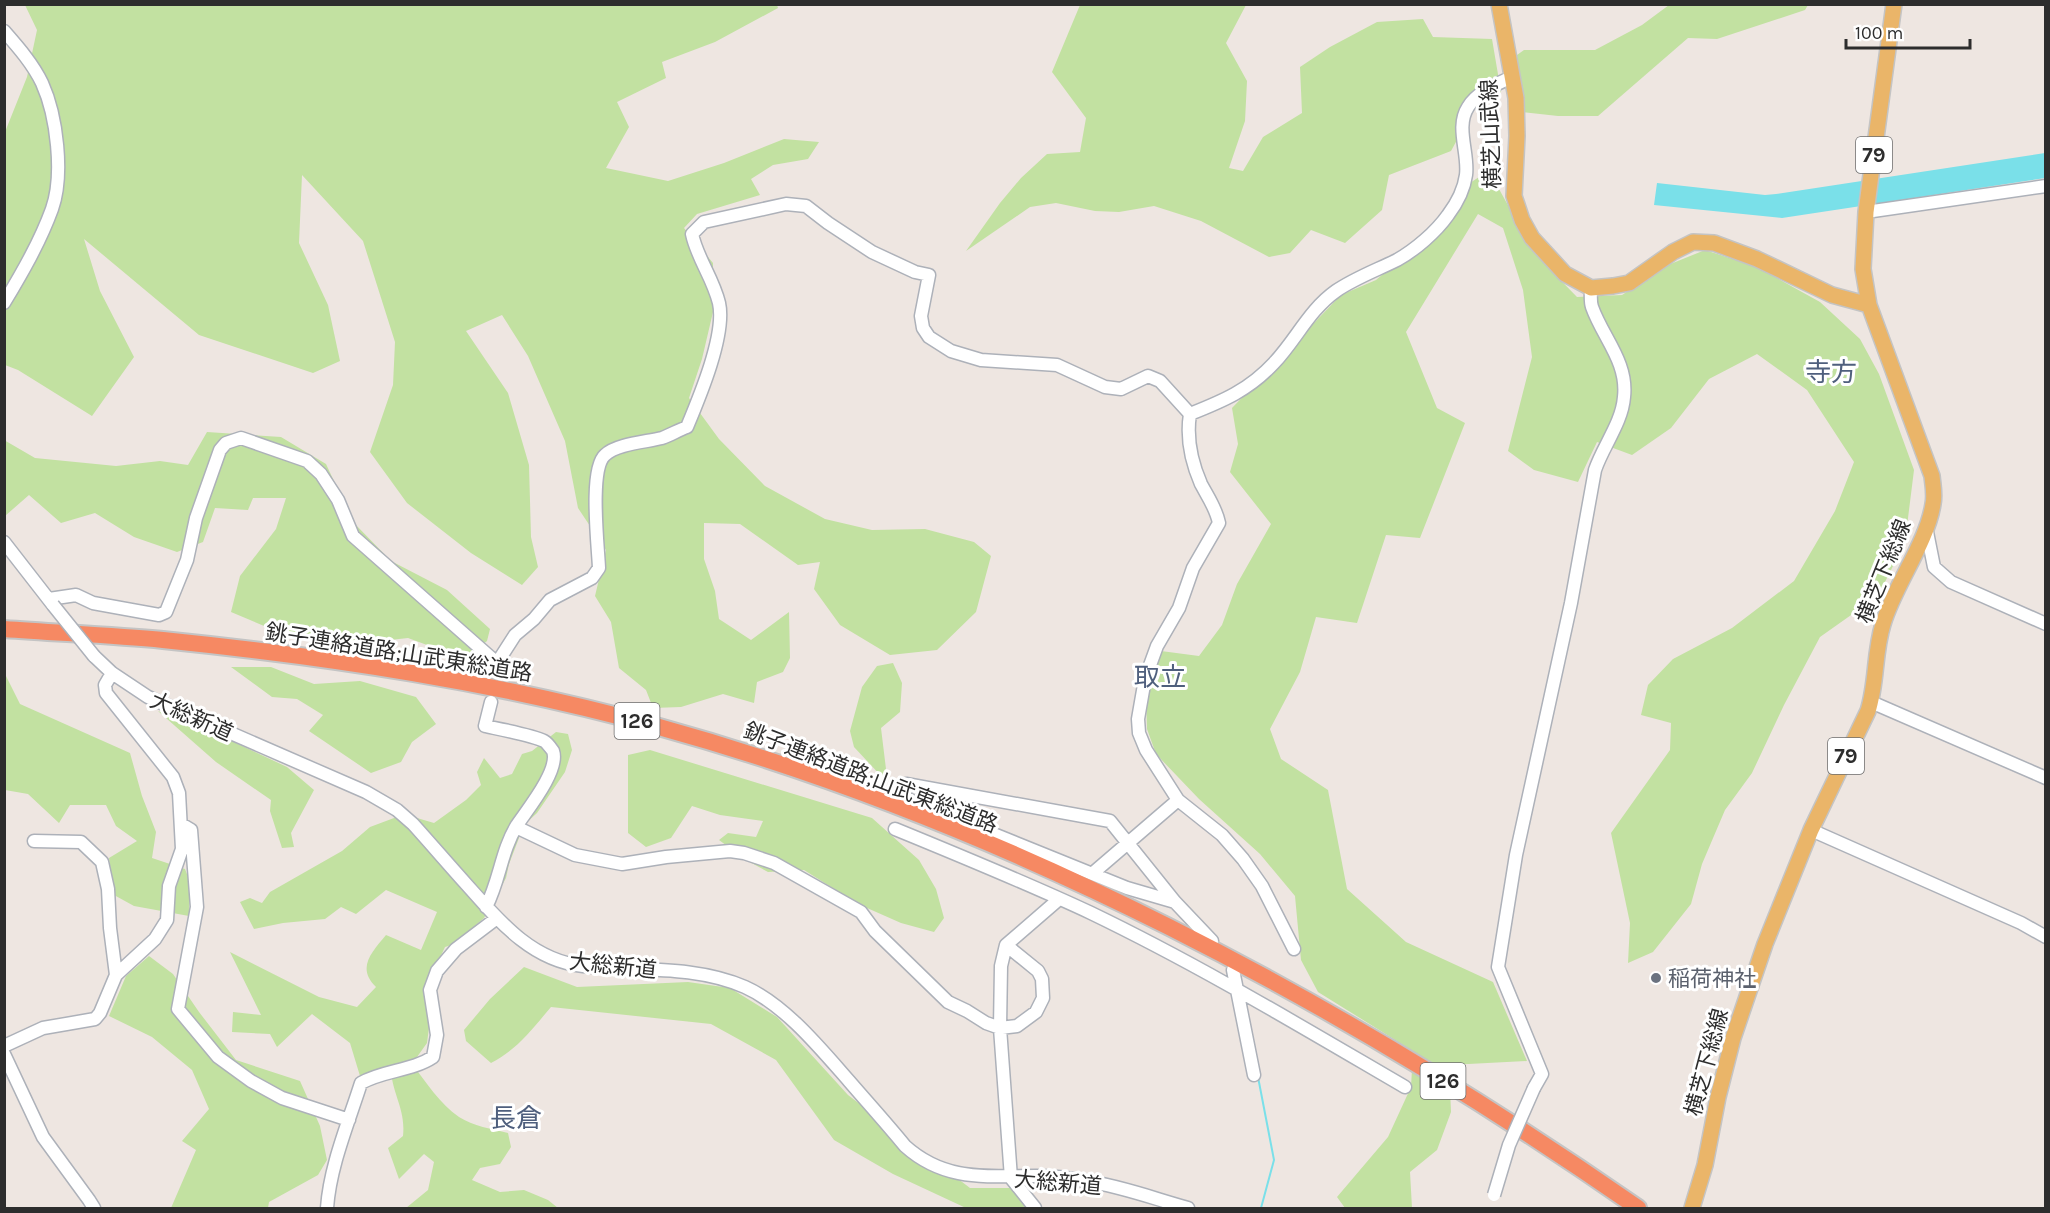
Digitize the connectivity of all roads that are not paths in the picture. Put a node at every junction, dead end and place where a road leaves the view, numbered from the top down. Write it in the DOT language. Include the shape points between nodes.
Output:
graph roads {
  1 [pos="1498,4"];
  2 [pos="1894,4"];
  3 [pos="4,31"];
  4 [pos="1512,76"];
  5 [pos="2046,186"];
  6 [pos="1866,212"];
  7 [pos="1591,288"];
  8 [pos="4,303"];
  9 [pos="1869,305"];
  10 [pos="1190,414"];
  11 [pos="1926,527"];
  12 [pos="4,542"];
  13 [pos="51,602"];
  14 [pos="2046,624"];
  15 [pos="4,629"];
  16 [pos="112,674"];
  17 [pos="491,702"];
  18 [pos="1871,702"];
  19 [pos="2046,778"];
  20 [pos="1178,800"];
  21 [pos="181,824"];
  22 [pos="516,827"];
  23 [pos="895,829"];
  24 [pos="1811,830"];
  25 [pos="34,841"];
  26 [pos="1129,843"];
  27 [pos="1094,873"];
  28 [pos="1058,900"];
  29 [pos="1175,902"];
  30 [pos="486,907"];
  31 [pos="496,918"];
  32 [pos="2046,936"];
  33 [pos="1212,941"];
  34 [pos="1006,945"];
  35 [pos="1294,949"];
  36 [pos="1235,965"];
  37 [pos="116,975"];
  38 [pos="1237,989"];
  39 [pos="1000,1028"];
  40 [pos="4,1046"];
  41 [pos="4,1054"];
  42 [pos="1254,1075"];
  43 [pos="1405,1087"];
  44 [pos="349,1120"];
  45 [pos="1011,1178"];
  46 [pos="1494,1195"];
  47 [pos="94,1209"];
  48 [pos="327,1209"];
  49 [pos="1035,1209"];
  50 [pos="1188,1209"];
  51 [pos="1638,1209"];
  52 [pos="1692,1209"];
  1 -- 4 [label="main road, 横芝山武線"];
  2 -- 6 [label="main road, 横芝下総線 / 79"];
  3 -- 8 [label="street" via="42,83 53,118 59,166 52,207 30,259"];
  4 -- 7 [label="main road, 横芝山武線" via="1517,136 1514,196 1522,219 1532,238 1565,274"];
  4 -- 10 [label="street" via="1488,88 1468,107 1463,119 1467,174 1459,199 1445,219 1400,259 1336,291 1311,313 1274,363 1238,394"];
  5 -- 6 [label="street"];
  6 -- 9 [label="main road, 横芝下総線 / 79" via="1863,269"];
  7 -- 9 [label="main road" via="1629,283 1693,242 1714,243 1832,295"];
  7 -- 46 [label="street, bridge" via="1592,305 1621,363 1625,396 1619,419 1595,470 1571,603 1516,855 1498,967 1542,1074 1509,1145"];
  9 -- 11 [label="main road, 横芝下総線 / 79" via="1932,476 1933,505"];
  10 -- 13 [label="street" via="1160,381 1148,376 1121,388 1105,387 1057,365 981,360 951,351 929,337 923,328 921,316 929,275 872,252 806,207 786,204 704,222 692,234 719,301 722,319 687,427 605,454 598,465 596,488 599,568 592,578 550,600 515,635 497,663 353,536 338,500 307,461 241,438 226,443 220,450 196,518 187,560 166,612 159,615 93,603 76,595"];
  10 -- 20 [label="street" via="1192,459 1219,523 1157,646 1145,679 1138,719 1146,750"];
  11 -- 14 [label="street" via="1934,567 1951,582"];
  11 -- 18 [label="main road, 横芝下総線 / 79" via="1883,623"];
  12 -- 13 [label="street, 大総新道"];
  13 -- 16 [label="street, 大総新道, bridge"];
  15 -- 36 [label="highway, 銚子連絡道路;山武東総道路 / 126" via="159,639 376,666 473,683 656,726 813,774 955,829 1125,906"];
  16 -- 21 [label="street" via="105,685 106,693 173,777 179,793"];
  16 -- 30 [label="street, 大総新道" via="148,697 366,792 397,810"];
  17 -- 22 [label="street" via="485,726 545,741 553,752 542,790"];
  18 -- 19 [label="street"];
  18 -- 24 [label="main road, 横芝下総線 / 79"];
  20 -- 26 [label="street"];
  20 -- 35 [label="street" via="1222,835 1243,859 1262,886"];
  21 -- 37 [label="street" via="182,849 169,886 167,920 155,939"];
  21 -- 44 [label="street" via="191,830 197,907 178,1009 218,1057 251,1081 282,1098"];
  22 -- 30 [label="street"];
  22 -- 39 [label="street" via="575,855 622,864 730,851 774,863 861,912 875,931 948,1002"];
  23 -- 28 [label="street"];
  24 -- 32 [label="street"];
  24 -- 52 [label="main road, 横芝下総線 / 79" via="1765,944 1734,1038"];
  25 -- 37 [label="street" via="81,843 102,862"];
  26 -- 27 [label="street"];
  26 -- 27 [label="street" via="1110,821 906,784 902,797"];
  26 -- 29 [label="street"];
  27 -- 29 [label="street" via="1126,888"];
  28 -- 34 [label="street"];
  28 -- 38 [label="street"];
  29 -- 33 [label="street"];
  30 -- 31 [label="street, 大総新道"];
  31 -- 44 [label="street" via="456,949 437,971 430,990 437,1035 433,1057 423,1064 371,1077 362,1083"];
  31 -- 45 [label="street, 大総新道" via="534,950 580,966 707,975 744,986 811,1039 917,1157 962,1175"];
  34 -- 39 [label="street" via="1001,966"];
  34 -- 39 [label="street" via="1038,971 1043,998 1036,1012 1017,1026"];
  36 -- 38 [label="street"];
  36 -- 51 [label="highway, 銚子連絡道路;山武東総道路 / 126" via="1404,1057"];
  37 -- 40 [label="street" via="95,1019 43,1028"];
  38 -- 42 [label="street"];
  38 -- 43 [label="street"];
  39 -- 45 [label="street"];
  41 -- 47 [label="street" via="43,1137"];
  44 -- 48 [label="street" via="328,1189"];
  45 -- 49 [label="street"];
  45 -- 50 [label="street, 大総新道" via="1086,1181"];
}
